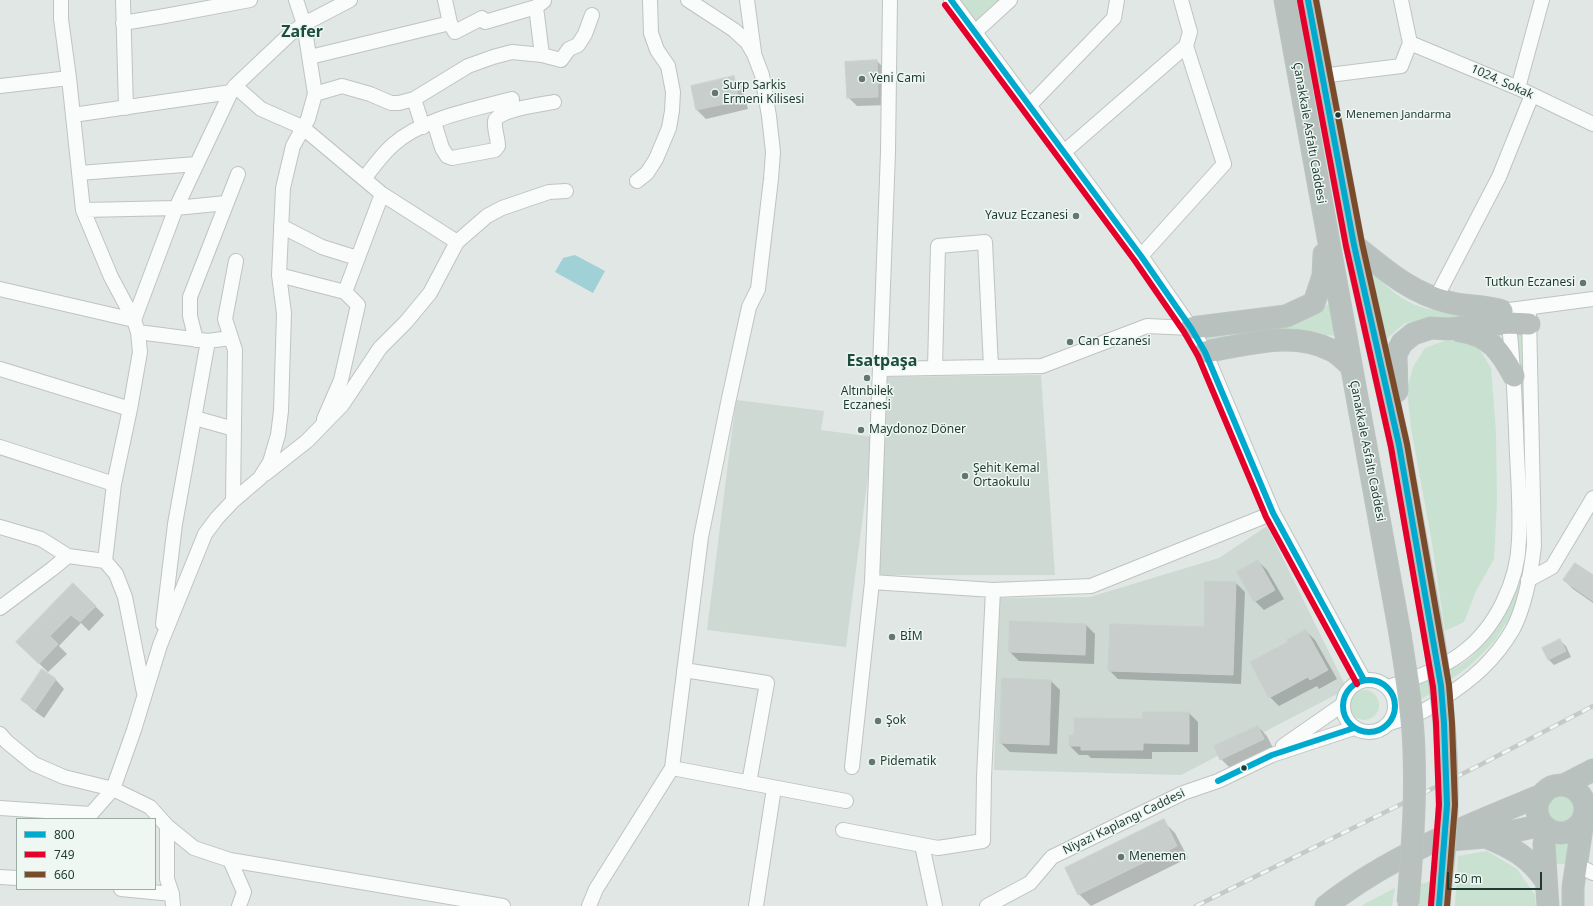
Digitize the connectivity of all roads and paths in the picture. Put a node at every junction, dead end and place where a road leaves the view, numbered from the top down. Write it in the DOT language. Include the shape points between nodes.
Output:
graph roads {
  1 [pos="61,0"];
  2 [pos="123,0"];
  3 [pos="250,0"];
  4 [pos="296,0"];
  5 [pos="350,0"];
  6 [pos="445,0"];
  7 [pos="650,0"];
  8 [pos="688,0"];
  9 [pos="747,0"];
  10 [pos="890,0"];
  11 [pos="951,0"];
  12 [pos="1010,0"];
  13 [pos="1118,0"];
  14 [pos="1181,0"];
  15 [pos="1285,0"];
  16 [pos="1308,0"];
  17 [pos="1401,0"];
  18 [pos="1542,0"];
  19 [pos="540,4"];
  20 [pos="592,15"];
  21 [pos="123,23"];
  22 [pos="450,23"];
  23 [pos="304,24"];
  24 [pos="975,32"];
  25 [pos="1410,43"];
  26 [pos="1186,46"];
  27 [pos="754,54"];
  28 [pos="542,55"];
  29 [pos="310,57"];
  30 [pos="1321,76"];
  31 [pos="69,78"];
  32 [pos="0,86"];
  33 [pos="1518,88"];
  34 [pos="233,89"];
  35 [pos="315,94"];
  36 [pos="1532,95"];
  37 [pos="414,99"];
  38 [pos="512,99"];
  39 [pos="554,102"];
  40 [pos="1029,106"];
  41 [pos="126,108"];
  42 [pos="73,115"];
  43 [pos="429,124"];
  44 [pos="1593,124"];
  45 [pos="302,128"];
  46 [pos="1064,152"];
  47 [pos="197,164"];
  48 [pos="79,173"];
  49 [pos="238,174"];
  50 [pos="364,179"];
  51 [pos="637,181"];
  52 [pos="566,191"];
  53 [pos="382,194"];
  54 [pos="226,203"];
  55 [pos="176,208"];
  56 [pos="83,210"];
  57 [pos="280,226"];
  58 [pos="1326,227"];
  59 [pos="457,242"];
  60 [pos="1354,244"];
  61 [pos="1141,256"];
  62 [pos="357,258"];
  63 [pos="236,261"];
  64 [pos="279,275"];
  65 [pos="0,289"];
  66 [pos="345,292"];
  67 [pos="1436,298"];
  68 [pos="1593,299"];
  69 [pos="1529,316"];
  70 [pos="1505,317"];
  71 [pos="136,326"];
  72 [pos="1191,328"];
  73 [pos="1448,329"];
  74 [pos="230,338"];
  75 [pos="202,340"];
  76 [pos="1205,352"];
  77 [pos="1350,365"];
  78 [pos="991,367"];
  79 [pos="935,368"];
  80 [pos="0,369"];
  81 [pos="880,369"];
  82 [pos="1514,376"];
  83 [pos="130,409"];
  84 [pos="195,418"];
  85 [pos="234,429"];
  86 [pos="318,429"];
  87 [pos="1399,445"];
  88 [pos="0,447"];
  89 [pos="260,478"];
  90 [pos="114,484"];
  91 [pos="1593,498"];
  92 [pos="233,501"];
  93 [pos="1274,514"];
  94 [pos="0,527"];
  95 [pos="68,556"];
  96 [pos="106,562"];
  97 [pos="1528,580"];
  98 [pos="872,582"];
  99 [pos="993,590"];
  100 [pos="0,608"];
  101 [pos="160,645"];
  102 [pos="684,670"];
  103 [pos="1364,680"];
  104 [pos="1388,687"];
  105 [pos="145,693"];
  106 [pos="1342,705"];
  107 [pos="1390,723"];
  108 [pos="1354,728"];
  109 [pos="0,734"];
  110 [pos="1272,755"];
  111 [pos="852,767"];
  112 [pos="672,768"];
  113 [pos="1593,770"];
  114 [pos="749,783"];
  115 [pos="1564,785"];
  116 [pos="774,788"];
  117 [pos="113,789"];
  118 [pos="1542,795"];
  119 [pos="846,801"];
  120 [pos="0,808"];
  121 [pos="1587,810"];
  122 [pos="167,826"];
  123 [pos="1545,827"];
  124 [pos="843,830"];
  125 [pos="1486,837"];
  126 [pos="1431,842"];
  127 [pos="922,845"];
  128 [pos="230,860"];
  129 [pos="1585,869"];
  130 [pos="0,877"];
  131 [pos="16,878"];
  132 [pos="1546,881"];
  133 [pos="126,890"];
  134 [pos="172,900"];
  135 [pos="1407,905"];
  136 [pos="1439,905"];
  137 [pos="239,906"];
  138 [pos="503,906"];
  139 [pos="589,906"];
  140 [pos="756,906"];
  141 [pos="935,906"];
  142 [pos="987,906"];
  143 [pos="1326,906"];
  144 [pos="1548,906"];
  145 [pos="1573,906"];
  1 -- 31 [label="street"];
  2 -- 21 [label="street"];
  3 -- 21 [label="street"];
  4 -- 23 [label="street"];
  5 -- 23 [label="street"];
  6 -- 22 [label="street"];
  7 -- 51 [label="street" via="651,33 657,50 668,66 673,92 672,111 669,128 656,160 647,173"];
  8 -- 27 [label="street" via="734,30"];
  9 -- 27 [label="street"];
  10 -- 81 [label="street" via="888,152"];
  11 -- 24 [label="street"];
  12 -- 24 [label="street"];
  13 -- 40 [label="street" via="1114,18"];
  14 -- 26 [label="street" via="1190,32"];
  15 -- 58 [label="highway, Çanakkale Asfaltı Caddesi"];
  16 -- 30 [label="highway, Çanakkale Asfaltı Caddesi"];
  17 -- 25 [label="street"];
  18 -- 33 [label="street"];
  19 -- 22 [label="street" via="485,22 482,18 455,32"];
  19 -- 28 [label="street"];
  20 -- 28 [label="street" via="586,34 561,60"];
  21 -- 41 [label="street"];
  22 -- 29 [label="street"];
  23 -- 29 [label="street"];
  23 -- 34 [label="street" via="290,34"];
  24 -- 40 [label="street"];
  25 -- 30 [label="street" via="1401,66"];
  25 -- 33 [label="street, 1024. Sokak"];
  26 -- 46 [label="street"];
  26 -- 61 [label="street" via="1224,164"];
  27 -- 102 [label="street" via="762,75 770,116 773,152 771,179 758,288 744,331 701,537"];
  28 -- 37 [label="street" via="512,52 493,57 468,66"];
  29 -- 35 [label="street"];
  30 -- 60 [label="highway, Çanakkale Asfaltı Caddesi"];
  31 -- 32 [label="street"];
  31 -- 42 [label="street"];
  33 -- 36 [label="street, 1024. Sokak"];
  34 -- 41 [label="street"];
  34 -- 45 [label="street" via="261,109"];
  34 -- 47 [label="street"];
  35 -- 37 [label="street" via="342,86 391,103"];
  35 -- 45 [label="street" via="308,118"];
  36 -- 44 [label="street, 1024. Sokak"];
  36 -- 67 [label="street" via="1499,177"];
  37 -- 43 [label="street"];
  38 -- 43 [label="street" via="445,117"];
  39 -- 43 [label="street" via="507,112 497,117 495,121 498,146 495,150 452,158 447,156"];
  40 -- 46 [label="street"];
  41 -- 42 [label="street"];
  42 -- 48 [label="street"];
  43 -- 50 [label="street" via="394,144"];
  45 -- 50 [label="street"];
  45 -- 57 [label="street" via="292,146 283,188"];
  46 -- 61 [label="street"];
  47 -- 48 [label="street"];
  47 -- 55 [label="street"];
  48 -- 56 [label="street"];
  49 -- 54 [label="street"];
  50 -- 53 [label="street"];
  52 -- 59 [label="street" via="549,192 502,208 487,216"];
  53 -- 59 [label="street"];
  53 -- 62 [label="street"];
  54 -- 55 [label="street"];
  54 -- 75 [label="street" via="190,297 190,316"];
  55 -- 56 [label="street"];
  55 -- 71 [label="street"];
  56 -- 71 [label="street" via="111,277"];
  57 -- 62 [label="street" via="322,247"];
  57 -- 64 [label="street"];
  58 -- 72 [label="highway" via="1323,276 1314,302 1286,316"];
  58 -- 77 [label="highway, Çanakkale Asfaltı Caddesi"];
  59 -- 86 [label="street" via="430,293 380,348 342,405"];
  60 -- 67 [label="highway" via="1403,283"];
  60 -- 87 [label="highway, Çanakkale Asfaltı Caddesi"];
  61 -- 72 [label="street"];
  62 -- 66 [label="street"];
  63 -- 74 [label="street" via="225,319"];
  64 -- 66 [label="street"];
  64 -- 89 [label="street" via="284,313 281,411 278,435 270,462"];
  65 -- 71 [label="street"];
  66 -- 86 [label="street" via="358,305 341,380"];
  67 -- 70 [label="highway" via="1493,308"];
  68 -- 69 [label="street"];
  69 -- 70 [label="highway"];
  69 -- 97 [label="street" via="1534,546"];
  70 -- 73 [label="highway"];
  70 -- 82 [label="street"];
  71 -- 75 [label="street"];
  71 -- 83 [label="street" via="140,352"];
  72 -- 76 [label="street"];
  72 -- 78 [label="street" via="1147,326 1042,366"];
  73 -- 82 [label="highway" via="1478,336 1494,345"];
  73 -- 87 [label="highway" via="1431,328 1413,334 1398,348 1395,363"];
  74 -- 75 [label="street"];
  74 -- 85 [label="street" via="235,350"];
  75 -- 84 [label="street"];
  76 -- 77 [label="highway" via="1291,340 1332,350"];
  76 -- 93 [label="street"];
  77 -- 135 [label="highway, Çanakkale Asfaltı Caddesi, bridge" via="1411,704 1414,752 1413,832"];
  78 -- 79 [label="street"];
  78 -- 79 [label="street" via="985,242 938,246"];
  79 -- 81 [label="street"];
  80 -- 83 [label="street"];
  81 -- 98 [label="street"];
  82 -- 104 [label="street" via="1519,541 1508,593 1487,629 1463,653 1416,678"];
  83 -- 90 [label="street"];
  84 -- 85 [label="street"];
  84 -- 101 [label="street" via="175,524"];
  85 -- 92 [label="street"];
  86 -- 89 [label="street" via="307,441"];
  87 -- 136 [label="highway, Çanakkale Asfaltı Caddesi, bridge" via="1441,686 1447,771 1446,827"];
  88 -- 90 [label="street"];
  89 -- 92 [label="street"];
  90 -- 96 [label="street"];
  91 -- 97 [label="street" via="1552,567"];
  92 -- 101 [label="street" via="205,534"];
  93 -- 99 [label="street" via="1090,586"];
  93 -- 103 [label="street"];
  94 -- 95 [label="street" via="41,539"];
  95 -- 96 [label="street"];
  95 -- 100 [label="street"];
  96 -- 105 [label="street" via="116,574 125,597"];
  97 -- 107 [label="street" via="1513,628 1489,662 1474,676 1420,713"];
  98 -- 99 [label="street"];
  98 -- 111 [label="street"];
  99 -- 127 [label="street" via="983,841 938,848"];
  101 -- 105 [label="street"];
  102 -- 112 [label="street"];
  102 -- 114 [label="street" via="767,683"];
  103 -- 104 [label="street" via="1377,680"];
  103 -- 106 [label="street" via="1351,686"];
  104 -- 107 [label="street" via="1393,694 1396,709"];
  105 -- 117 [label="street"];
  106 -- 108 [label="street" via="1345,718"];
  106 -- 110 [label="street, Niyazi Kaplangı Caddesi"];
  107 -- 108 [label="street" via="1373,732 1363,732"];
  108 -- 110 [label="street, Niyazi Kaplangı Caddesi"];
  109 -- 117 [label="street" via="34,764 64,777"];
  110 -- 142 [label="street, Niyazi Kaplangı Caddesi" via="1218,781 1183,793 1052,857 1030,883"];
  112 -- 114 [label="street"];
  112 -- 139 [label="street" via="596,889"];
  113 -- 115 [label="highway"];
  114 -- 116 [label="street"];
  115 -- 118 [label="highway" via="1552,788"];
  115 -- 121 [label="highway" via="1578,792"];
  116 -- 119 [label="street"];
  116 -- 140 [label="street"];
  117 -- 120 [label="street" via="91,814"];
  117 -- 122 [label="street" via="150,807"];
  118 -- 123 [label="highway" via="1537,810"];
  118 -- 126 [label="highway"];
  121 -- 123 [label="highway" via="1572,831 1556,833"];
  121 -- 129 [label="highway"];
  122 -- 128 [label="street" via="194,848"];
  122 -- 134 [label="street" via="167,879"];
  123 -- 125 [label="highway"];
  123 -- 132 [label="highway"];
  124 -- 127 [label="street"];
  125 -- 126 [label="highway"];
  125 -- 132 [label="highway" via="1523,855"];
  126 -- 143 [label="highway" via="1364,879"];
  127 -- 141 [label="street"];
  128 -- 137 [label="street" via="244,892"];
  128 -- 138 [label="street"];
  129 -- 145 [label="highway" via="1573,886"];
  130 -- 131 [label="street"];
  132 -- 144 [label="highway"];
  133 -- 134 [label="street"];
}
